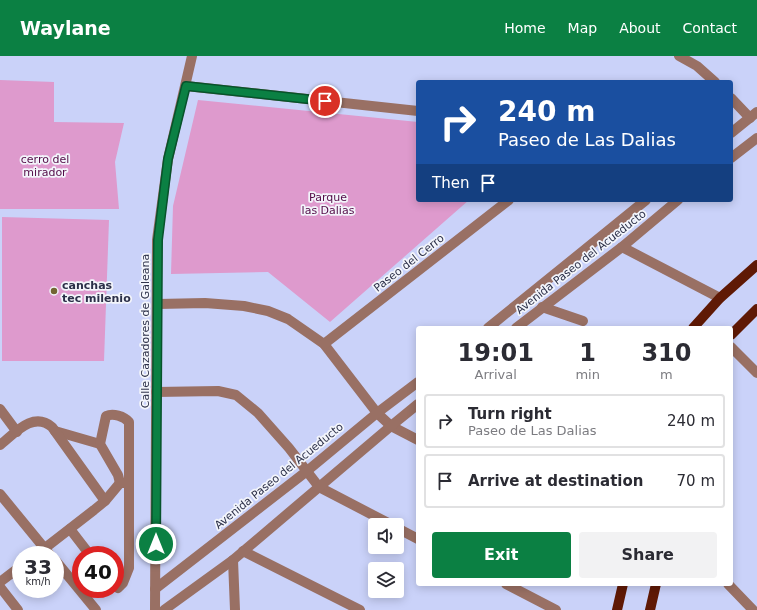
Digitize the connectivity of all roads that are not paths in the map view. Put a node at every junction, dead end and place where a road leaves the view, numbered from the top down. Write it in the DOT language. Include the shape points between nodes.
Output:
graph roads {
  1 [pos="192,56"];
  2 [pos="679,56"];
  3 [pos="713,80"];
  4 [pos="186,86"];
  5 [pos="733,100"];
  6 [pos="416,111"];
  7 [pos="753,115"];
  8 [pos="733,131"];
  9 [pos="757,138"];
  10 [pos="733,156"];
  11 [pos="506,202"];
  12 [pos="644,202"];
  13 [pos="676,202"];
  14 [pos="622,247"];
  15 [pos="757,265"];
  16 [pos="720,298"];
  17 [pos="158,304"];
  18 [pos="542,307"];
  19 [pos="757,309"];
  20 [pos="583,321"];
  21 [pos="490,326"];
  22 [pos="518,326"];
  23 [pos="695,326"];
  24 [pos="733,333"];
  25 [pos="324,344"];
  26 [pos="733,350"];
  27 [pos="757,373"];
  28 [pos="416,384"];
  29 [pos="156,392"];
  30 [pos="416,406"];
  31 [pos="0,409"];
  32 [pos="378,413"];
  33 [pos="390,426"];
  34 [pos="55,431"];
  35 [pos="17,432"];
  36 [pos="416,439"];
  37 [pos="100,444"];
  38 [pos="0,445"];
  39 [pos="307,471"];
  40 [pos="124,483"];
  41 [pos="319,487"];
  42 [pos="0,494"];
  43 [pos="104,501"];
  44 [pos="379,518"];
  45 [pos="70,529"];
  46 [pos="404,532"];
  47 [pos="416,538"];
  48 [pos="43,546"];
  49 [pos="54,546"];
  50 [pos="83,546"];
  51 [pos="244,551"];
  52 [pos="233,560"];
  53 [pos="64,571"];
  54 [pos="12,573"];
  55 [pos="0,582"];
  56 [pos="124,583"];
  57 [pos="510,586"];
  58 [pos="623,586"];
  59 [pos="656,586"];
  60 [pos="730,586"];
  61 [pos="0,587"];
  62 [pos="155,589"];
  63 [pos="18,610"];
  64 [pos="96,610"];
  65 [pos="155,610"];
  66 [pos="164,610"];
  67 [pos="235,610"];
  68 [pos="360,610"];
  69 [pos="556,610"];
  70 [pos="617,610"];
  71 [pos="650,610"];
  72 [pos="753,610"];
  1 -- 4 [label="street, Calle Cazadores de Galeana"];
  2 -- 3 [label="street"];
  4 -- 6 [label="street"];
  4 -- 17 [label="street, Calle Cazadores de Galeana" via="168,159 161,207"];
  5 -- 7 [label="street"];
  7 -- 8 [label="street"];
  9 -- 10 [label="street"];
  11 -- 25 [label="street, Paseo del Cerro"];
  12 -- 21 [label="street, Avenida Paseo del Acueducto"];
  13 -- 14 [label="street, Avenida Paseo del Acueducto"];
  14 -- 16 [label="street"];
  14 -- 18 [label="street, Avenida Paseo del Acueducto"];
  15 -- 16 [label="main road"];
  16 -- 23 [label="main road"];
  17 -- 25 [label="street" via="205,303 268,311 288,319"];
  17 -- 29 [label="street, Calle Cazadores de Galeana"];
  18 -- 20 [label="street"];
  18 -- 22 [label="street, Avenida Paseo del Acueducto"];
  19 -- 24 [label="main road"];
  25 -- 32 [label="street"];
  26 -- 27 [label="street"];
  28 -- 32 [label="street, Avenida Paseo del Acueducto"];
  29 -- 39 [label="street" via="218,391 236,396 258,413"];
  29 -- 62 [label="street, Calle Cazadores de Galeana"];
  30 -- 33 [label="street"];
  31 -- 35 [label="street"];
  32 -- 33 [label="street"];
  32 -- 39 [label="street, Avenida Paseo del Acueducto"];
  33 -- 36 [label="street"];
  33 -- 41 [label="street"];
  34 -- 35 [label="street" via="40,420"];
  34 -- 37 [label="street"];
  34 -- 43 [label="street"];
  35 -- 38 [label="street"];
  37 -- 40 [label="street"];
  37 -- 40 [label="street" via="106,416 111,414 127,419 129,422"];
  39 -- 41 [label="street"];
  39 -- 62 [label="street, Avenida Paseo del Acueducto"];
  40 -- 43 [label="street"];
  40 -- 56 [label="street" via="129,568"];
  41 -- 44 [label="street"];
  41 -- 51 [label="street"];
  42 -- 48 [label="street"];
  43 -- 45 [label="street"];
  45 -- 49 [label="street"];
  45 -- 50 [label="street"];
  46 -- 47 [label="street"];
  51 -- 52 [label="street"];
  51 -- 68 [label="street"];
  52 -- 66 [label="street"];
  52 -- 67 [label="street"];
  53 -- 64 [label="street"];
  54 -- 55 [label="street"];
  57 -- 69 [label="street"];
  58 -- 70 [label="main road"];
  59 -- 71 [label="main road"];
  60 -- 72 [label="street"];
  61 -- 63 [label="street"];
  62 -- 65 [label="street, Calle Cazadores de Galeana"];
}
